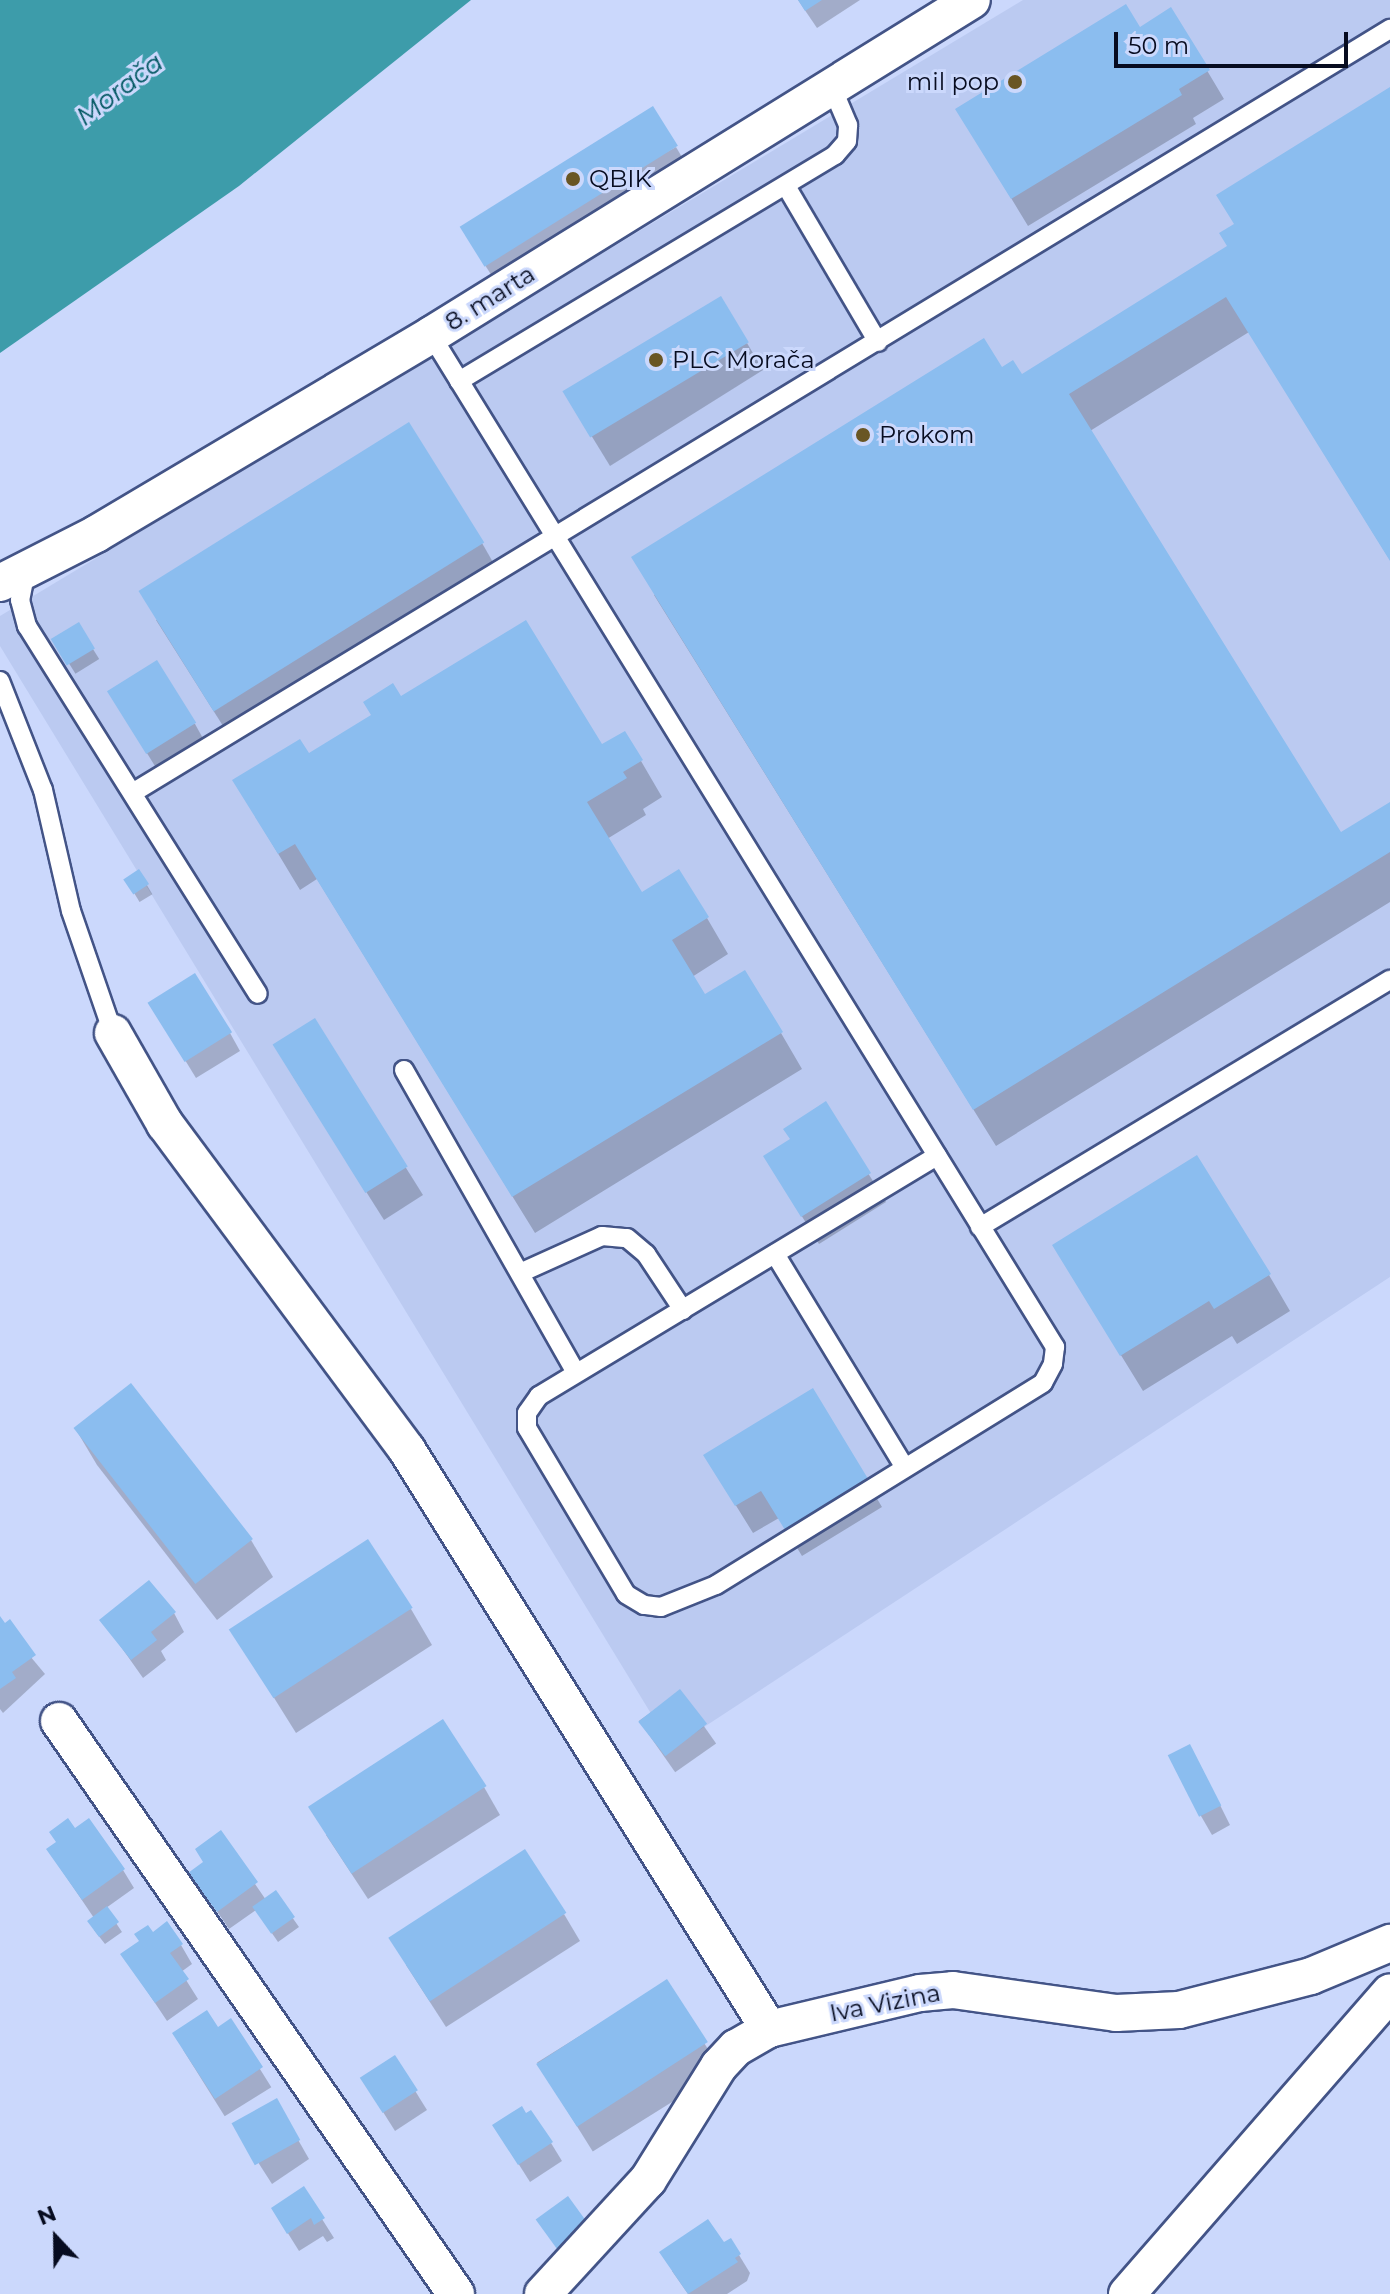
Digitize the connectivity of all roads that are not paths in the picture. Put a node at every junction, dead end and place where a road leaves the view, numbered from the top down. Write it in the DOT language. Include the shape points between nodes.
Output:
graph roads {
  1 [pos="972,0"];
  2 [pos="1390,29"];
  3 [pos="831,85"];
  4 [pos="786,186"];
  5 [pos="431,335"];
  6 [pos="878,342"];
  7 [pos="459,381"];
  8 [pos="557,534"];
  9 [pos="13,577"];
  10 [pos="0,681"];
  11 [pos="134,792"];
  12 [pos="1390,980"];
  13 [pos="258,994"];
  14 [pos="113,1033"];
  15 [pos="404,1070"];
  16 [pos="937,1156"];
  17 [pos="980,1227"];
  18 [pos="775,1254"];
  19 [pos="520,1273"];
  20 [pos="683,1310"];
  21 [pos="576,1373"];
  22 [pos="905,1468"];
  23 [pos="59,1721"];
  24 [pos="1390,1943"];
  25 [pos="1390,1993"];
  26 [pos="769,2029"];
  27 [pos="456,2294"];
  28 [pos="543,2294"];
  29 [pos="1127,2294"];
  1 -- 3 [label="street, 8. marta"];
  2 -- 6 [label="lane"];
  3 -- 4 [label="lane" via="848,125 847,141"];
  3 -- 5 [label="street, 8. marta"];
  4 -- 6 [label="lane"];
  4 -- 7 [label="lane"];
  5 -- 7 [label="lane"];
  5 -- 9 [label="street, 8. marta"];
  6 -- 8 [label="lane"];
  7 -- 8 [label="lane"];
  8 -- 11 [label="lane"];
  8 -- 16 [label="lane"];
  9 -- 11 [label="lane" via="27,626"];
  10 -- 14 [label="lane" via="43,790 71,911"];
  11 -- 13 [label="lane"];
  12 -- 17 [label="lane"];
  14 -- 26 [label="street" via="165,1124 407,1450"];
  15 -- 19 [label="lane"];
  16 -- 17 [label="lane"];
  16 -- 18 [label="lane"];
  17 -- 22 [label="lane" via="1055,1347 1053,1364 1043,1383"];
  18 -- 20 [label="lane"];
  18 -- 22 [label="lane"];
  19 -- 20 [label="lane" via="602,1236 627,1238 646,1254"];
  19 -- 21 [label="lane"];
  20 -- 21 [label="lane"];
  21 -- 22 [label="lane" via="539,1396 527,1413 527,1428 626,1594 644,1605 661,1607 716,1585"];
  23 -- 27 [label="street"];
  24 -- 26 [label="street, Iva Vizina" via="1311,1976 1179,2010 1116,2013 953,1990"];
  25 -- 29 [label="street"];
  26 -- 28 [label="street, Iva Vizina" via="736,2048 719,2066 648,2180"];
}
